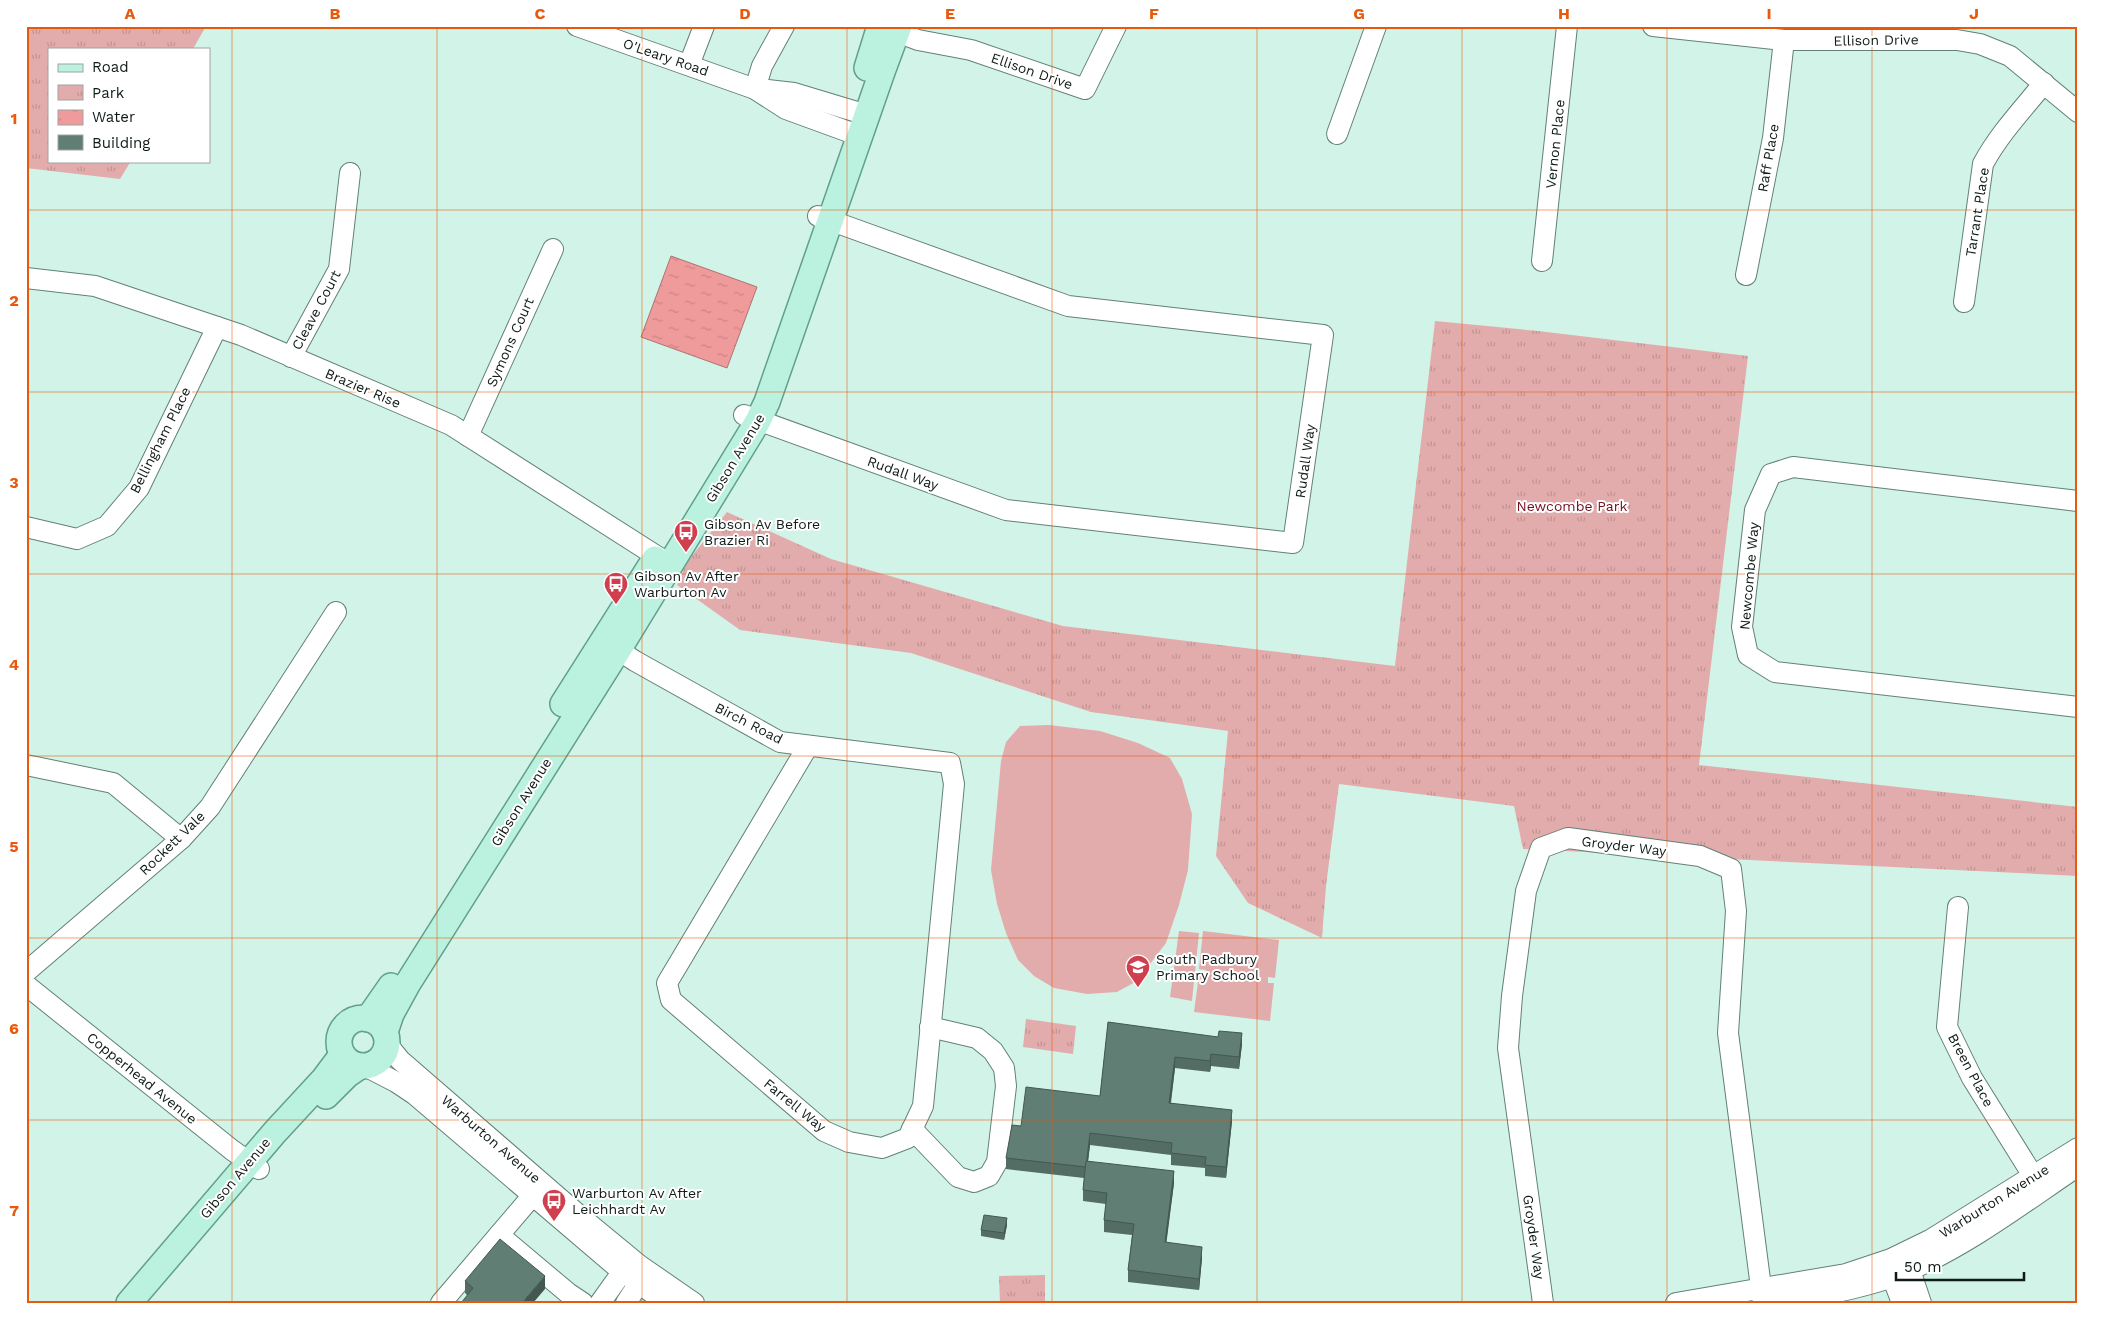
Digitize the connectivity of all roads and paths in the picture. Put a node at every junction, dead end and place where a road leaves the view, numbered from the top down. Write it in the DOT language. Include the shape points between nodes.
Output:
graph roads {
  1 [pos="577,26"];
  2 [pos="704,26"];
  3 [pos="784,26"];
  4 [pos="924,26"];
  5 [pos="1116,26"];
  6 [pos="1376,26"];
  7 [pos="1568,26"];
  8 [pos="1653,26"];
  9 [pos="889,28"];
  10 [pos="1784,40"];
  11 [pos="971,50"];
  12 [pos="689,65"];
  13 [pos="2044,83"];
  14 [pos="755,89"];
  15 [pos="2078,112"];
  16 [pos="856,123"];
  17 [pos="1337,134"];
  18 [pos="350,173"];
  19 [pos="825,218"];
  20 [pos="553,249"];
  21 [pos="1542,261"];
  22 [pos="1746,275"];
  23 [pos="26,278"];
  24 [pos="1964,302"];
  25 [pos="217,327"];
  26 [pos="290,357"];
  27 [pos="751,418"];
  28 [pos="468,436"];
  29 [pos="2078,501"];
  30 [pos="26,527"];
  31 [pos="663,561"];
  32 [pos="336,612"];
  33 [pos="610,645"];
  34 [pos="2078,707"];
  35 [pos="808,746"];
  36 [pos="26,765"];
  37 [pos="954,784"];
  38 [pos="181,839"];
  39 [pos="1958,907"];
  40 [pos="26,972"];
  41 [pos="26,985"];
  42 [pos="930,1027"];
  43 [pos="380,1032"];
  44 [pos="356,1062"];
  45 [pos="912,1129"];
  46 [pos="2078,1148"];
  47 [pos="254,1166"];
  48 [pos="2078,1166"];
  49 [pos="2038,1183"];
  50 [pos="533,1195"];
  51 [pos="499,1236"];
  52 [pos="1898,1265"];
  53 [pos="623,1271"];
  54 [pos="639,1283"];
  55 [pos="1766,1298"];
  56 [pos="570,1300"];
  57 [pos="129,1303"];
  58 [pos="149,1303"];
  59 [pos="441,1303"];
  60 [pos="600,1303"];
  61 [pos="626,1303"];
  62 [pos="666,1303"];
  63 [pos="694,1303"];
  64 [pos="1543,1303"];
  65 [pos="1676,1303"];
  66 [pos="1902,1303"];
  67 [pos="1921,1303"];
  1 -- 12 [label="street, O'Leary Road"];
  2 -- 12 [label="street"];
  3 -- 14 [label="street" via="762,66"];
  4 -- 11 [label="street, Ellison Drive"];
  5 -- 11 [label="street, Ellison Drive" via="1085,89"];
  6 -- 17 [label="street"];
  7 -- 21 [label="street, Vernon Place"];
  8 -- 10 [label="street, Ellison Drive"];
  9 -- 11 [label="street, Ellison Drive" via="918,40"];
  9 -- 16 [label="main road, Gibson Avenue"];
  10 -- 13 [label="street, Ellison Drive" via="1957,40 1980,44 2010,56"];
  10 -- 22 [label="street, Raff Place" via="1773,138"];
  12 -- 14 [label="street, O'Leary Road"];
  13 -- 15 [label="street, Ellison Drive"];
  13 -- 24 [label="street, Tarrant Place" via="2006,128 1983,164"];
  14 -- 16 [label="street, O'Leary Road" via="786,109"];
  16 -- 19 [label="main road, Gibson Avenue"];
  18 -- 26 [label="street, Cleave Court" via="339,269"];
  19 -- 27 [label="main road, Gibson Avenue" via="753,396"];
  19 -- 27 [label="street, Rudall Way" via="1068,306 1323,335 1293,543 1006,510"];
  20 -- 28 [label="street, Symons Court"];
  23 -- 25 [label="street, Brazier Rise" via="95,286"];
  25 -- 26 [label="street, Brazier Rise"];
  25 -- 30 [label="street, Bellingham Place" via="139,488 108,526 77,538"];
  26 -- 28 [label="street, Brazier Rise" via="452,425"];
  27 -- 31 [label="main road, Gibson Avenue"];
  28 -- 31 [label="street, Brazier Rise"];
  29 -- 34 [label="street, Newcombe Way" via="1793,468 1771,474 1755,510 1742,627 1748,655 1775,672"];
  31 -- 33 [label="main road, Gibson Avenue"];
  32 -- 38 [label="street, Rockett Vale" via="210,807"];
  33 -- 35 [label="street, Birch Road" via="780,742"];
  33 -- 43 [label="main road, Gibson Avenue" via="431,917 388,992"];
  35 -- 37 [label="street, Birch Road" via="950,763"];
  35 -- 45 [label="street, Farrell Way" via="667,983 671,1000 824,1131 850,1142 882,1148 908,1138"];
  36 -- 38 [label="street" via="113,783"];
  37 -- 42 [label="street, Farrell Way"];
  38 -- 40 [label="street, Rockett Vale"];
  39 -- 49 [label="street, Breen Place" via="1947,1027 1972,1078"];
  41 -- 47 [label="street, Copperhead Avenue"];
  42 -- 45 [label="street, Farrell Way" via="922,1106"];
  42 -- 45 [label="street" via="977,1038 993,1051 1004,1068 1006,1086 997,1162 989,1176 974,1182 958,1177"];
  43 -- 44 [label="main road" via="382,1057 377,1062"];
  43 -- 44 [label="main road" via="352,1021 346,1025 339,1039"];
  43 -- 63 [label="street, Warburton Avenue" via="406,1066 639,1265"];
  44 -- 47 [label="main road, Gibson Avenue" via="324,1079"];
  44 -- 50 [label="street, Warburton Avenue" via="414,1094"];
  46 -- 49 [label="street, Warburton Avenue"];
  47 -- 57 [label="main road, Gibson Avenue"];
  47 -- 58 [label="main road, Gibson Avenue"];
  48 -- 49 [label="street, Warburton Avenue"];
  49 -- 52 [label="street, Warburton Avenue" via="1930,1240"];
  50 -- 51 [label="street"];
  50 -- 53 [label="street, Warburton Avenue"];
  51 -- 56 [label="street"];
  51 -- 59 [label="street"];
  52 -- 55 [label="street, Warburton Avenue" via="1849,1290"];
  52 -- 66 [label="street"];
  52 -- 67 [label="street"];
  53 -- 54 [label="street, Warburton Avenue"];
  53 -- 60 [label="street"];
  54 -- 61 [label="street"];
  54 -- 62 [label="street, Warburton Avenue"];
  55 -- 64 [label="street, Groyder Way" via="1728,1033 1736,911 1731,869 1700,856 1568,838 1541,848 1526,891 1508,1048"];
  55 -- 65 [label="street, Warburton Avenue"];
}
